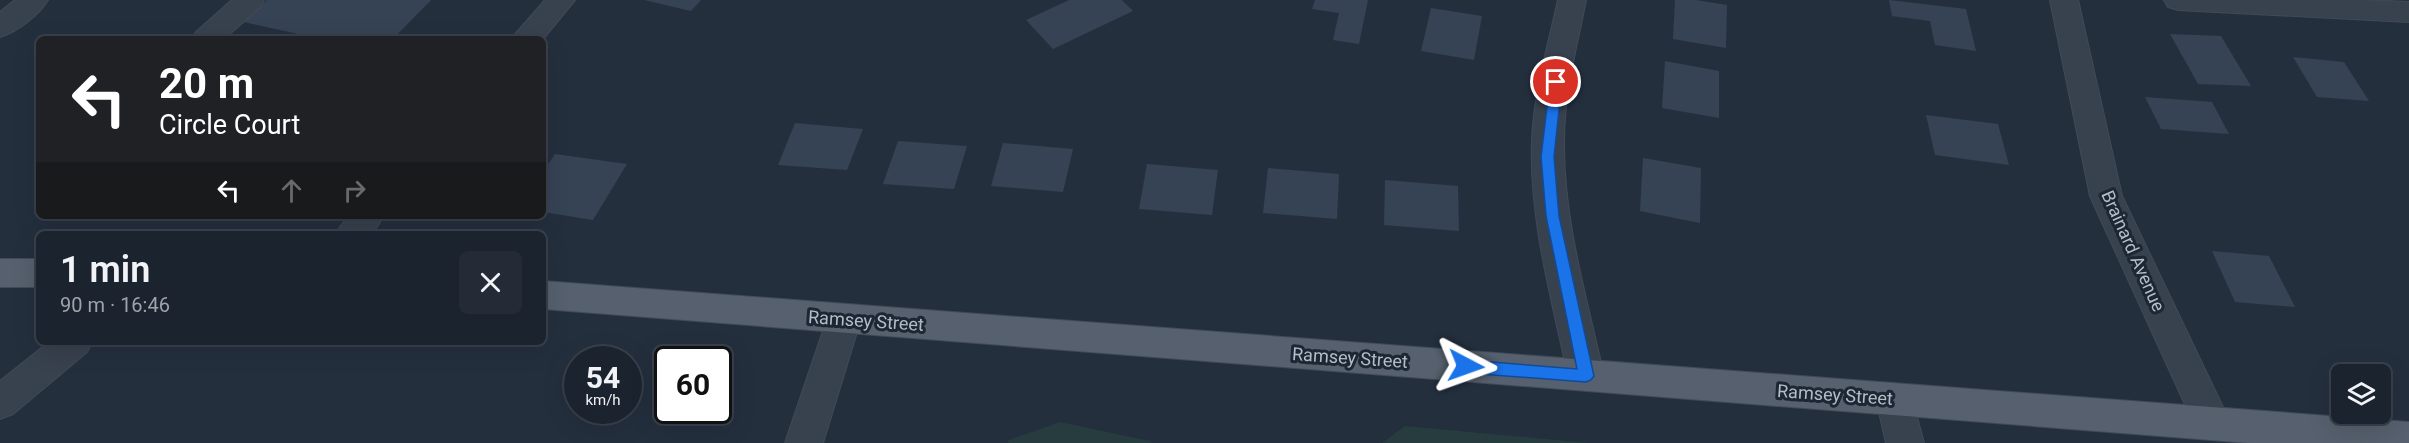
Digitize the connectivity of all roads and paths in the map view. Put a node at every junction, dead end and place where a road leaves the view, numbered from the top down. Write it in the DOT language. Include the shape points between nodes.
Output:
graph roads {
  1 [pos="34,0"];
  2 [pos="250,0"];
  3 [pos="561,0"];
  4 [pos="1572,0"];
  5 [pos="2064,0"];
  6 [pos="2178,0"];
  7 [pos="2409,12"];
  8 [pos="0,27"];
  9 [pos="209,36"];
  10 [pos="529,36"];
  11 [pos="365,219"];
  12 [pos="355,231"];
  13 [pos="0,273"];
  14 [pos="36,273"];
  15 [pos="546,295"];
  16 [pos="844,319"];
  17 [pos="70,345"];
  18 [pos="1586,376"];
  19 [pos="1894,399"];
  20 [pos="0,403"];
  21 [pos="2212,423"];
  22 [pos="2409,439"];
  23 [pos="804,443"];
  24 [pos="1905,443"];
  1 -- 8 [label="street"];
  2 -- 9 [label="street"];
  3 -- 10 [label="street"];
  4 -- 18 [label="street" via="1552,103 1548,157 1552,216"];
  5 -- 21 [label="street, Brainard Avenue" via="2106,196"];
  6 -- 7 [label="street"];
  11 -- 12 [label="street"];
  13 -- 14 [label="main road"];
  15 -- 16 [label="main road, Ramsey Street"];
  16 -- 18 [label="main road, Ramsey Street"];
  16 -- 23 [label="street"];
  17 -- 20 [label="street"];
  18 -- 19 [label="main road, Ramsey Street"];
  19 -- 21 [label="main road, Ramsey Street"];
  19 -- 24 [label="street"];
  21 -- 22 [label="main road, Ramsey Street"];
}
